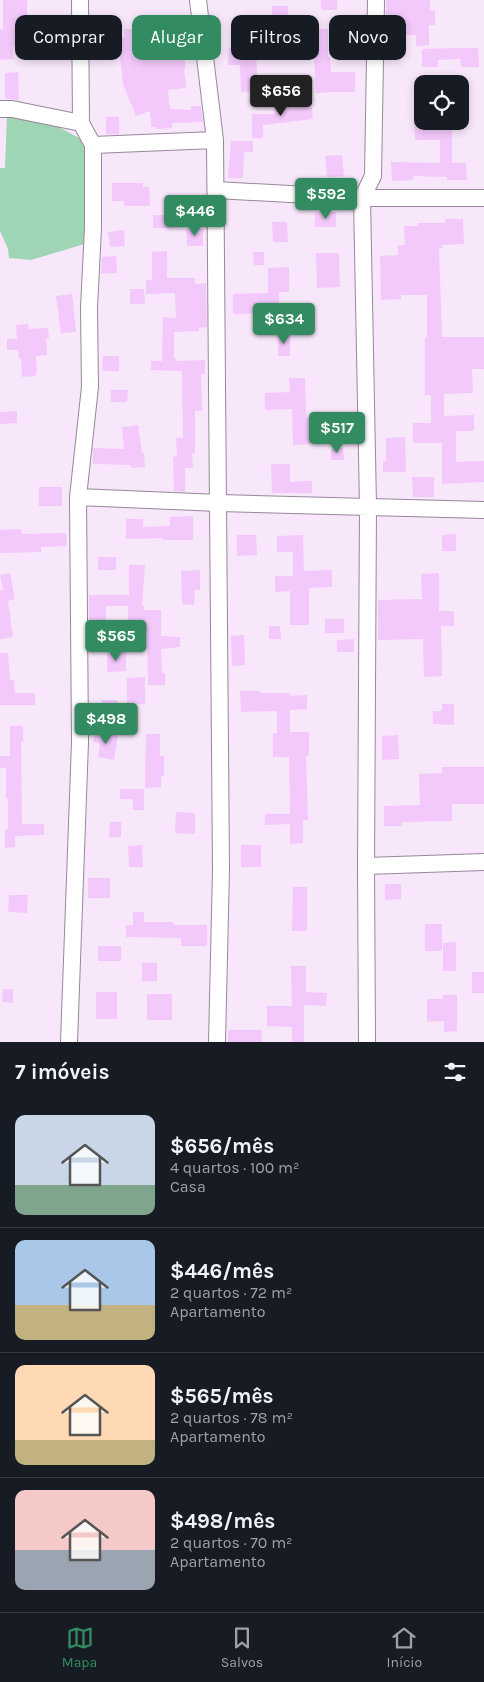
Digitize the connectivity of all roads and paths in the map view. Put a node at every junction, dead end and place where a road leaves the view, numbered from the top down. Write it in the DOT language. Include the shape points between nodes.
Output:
graph roads {
  1 [pos="80,0"];
  2 [pos="198,0"];
  3 [pos="376,0"];
  4 [pos="0,109"];
  5 [pos="81,123"];
  6 [pos="215,140"];
  7 [pos="93,145"];
  8 [pos="216,190"];
  9 [pos="362,198"];
  10 [pos="484,198"];
  11 [pos="78,497"];
  12 [pos="219,503"];
  13 [pos="368,506"];
  14 [pos="484,510"];
  15 [pos="484,862"];
  16 [pos="366,866"];
  17 [pos="70,1042"];
  18 [pos="217,1042"];
  19 [pos="367,1042"];
  1 -- 5 [label="street"];
  2 -- 6 [label="street"];
  3 -- 9 [label="street" via="373,176"];
  4 -- 5 [label="street"];
  5 -- 7 [label="street"];
  6 -- 7 [label="street"];
  6 -- 8 [label="street"];
  7 -- 11 [label="street" via="90,387"];
  8 -- 9 [label="street"];
  8 -- 12 [label="street"];
  9 -- 10 [label="street"];
  9 -- 13 [label="street"];
  11 -- 12 [label="street"];
  11 -- 17 [label="street" via="80,742"];
  12 -- 13 [label="street"];
  12 -- 18 [label="street" via="221,870"];
  13 -- 14 [label="street"];
  13 -- 16 [label="street"];
  15 -- 16 [label="street"];
  16 -- 19 [label="street"];
}
